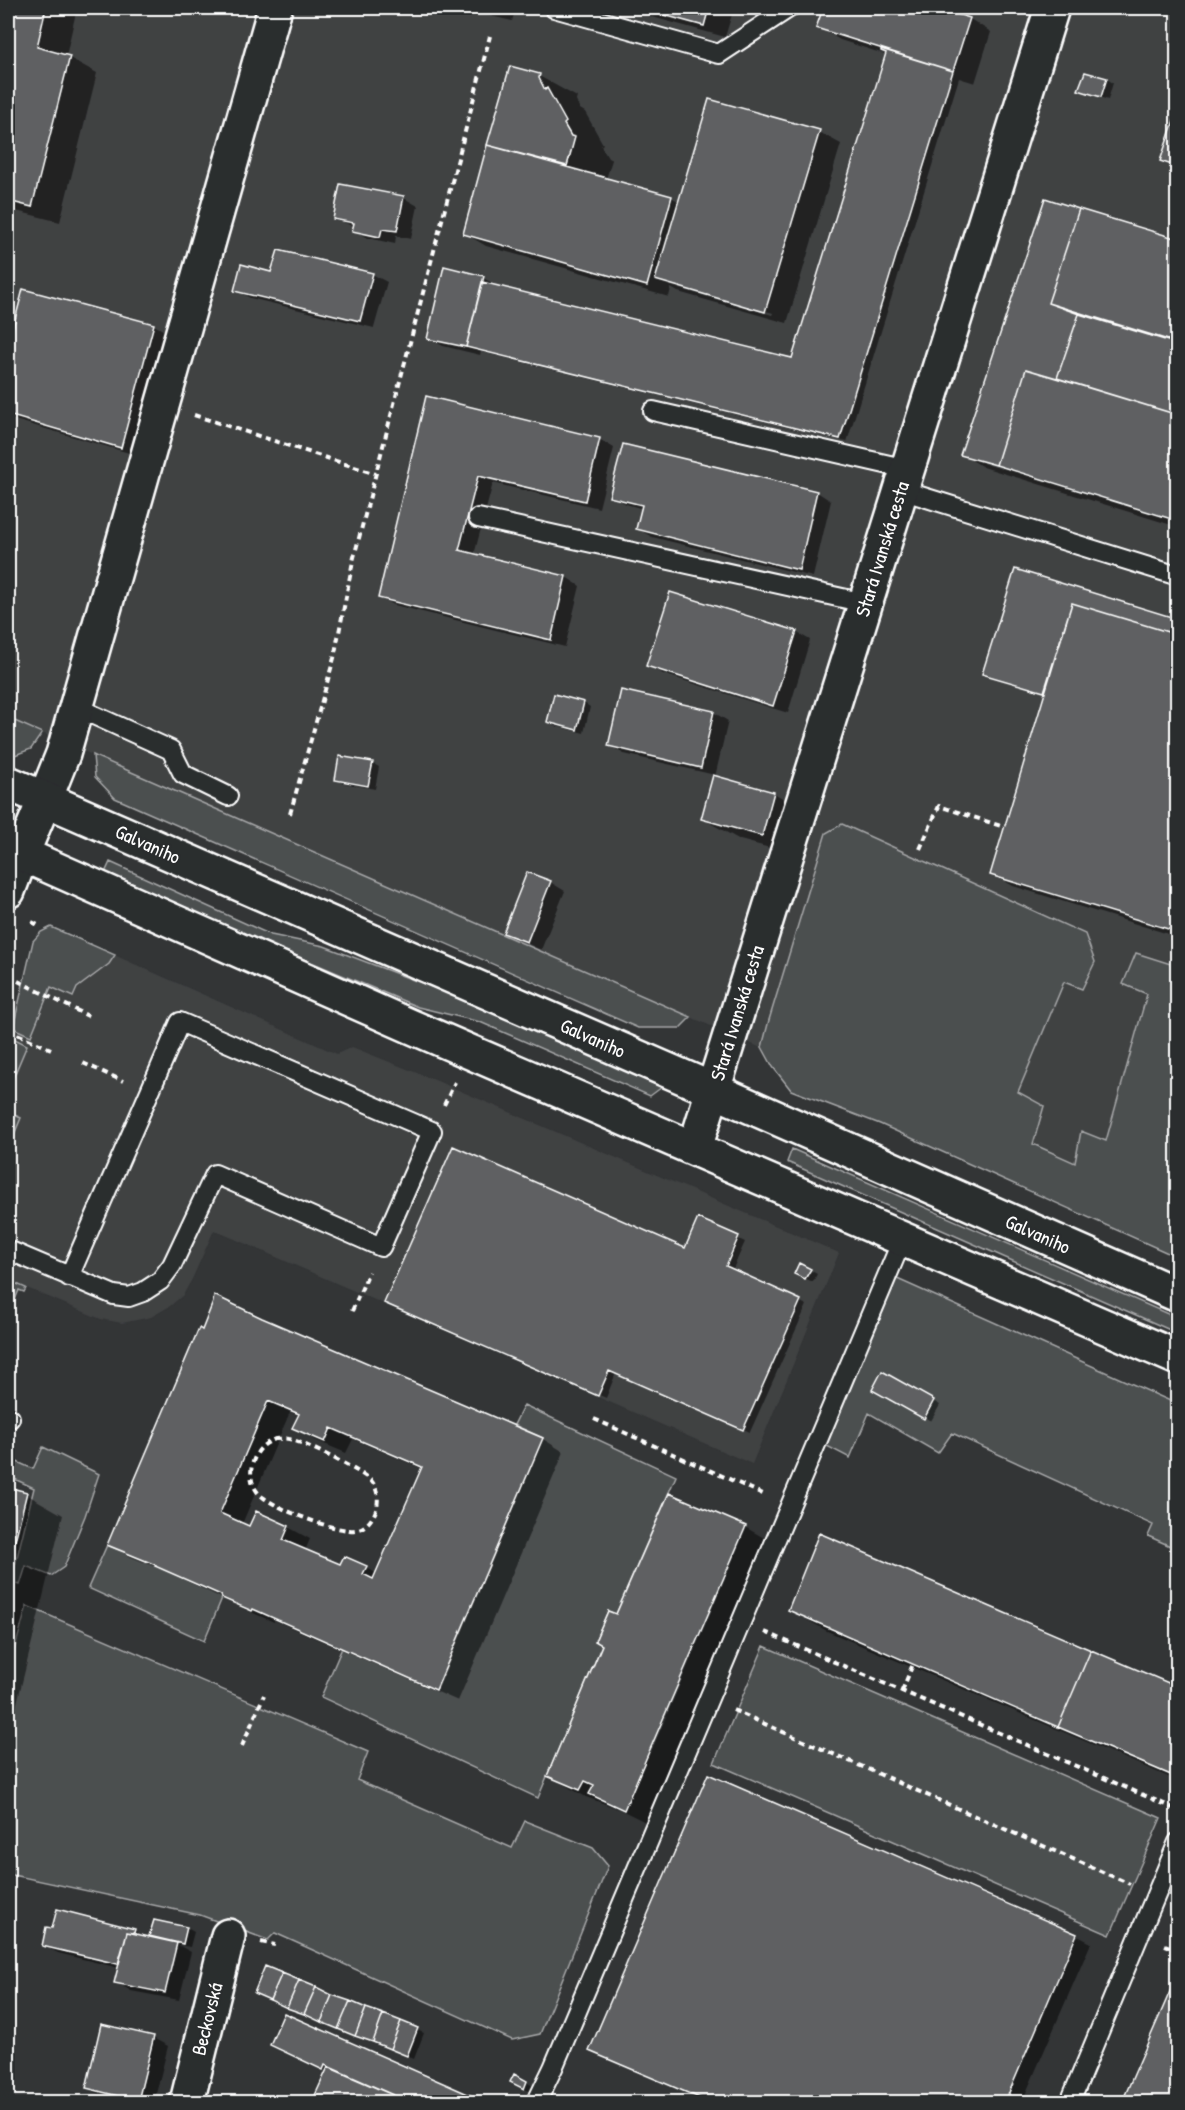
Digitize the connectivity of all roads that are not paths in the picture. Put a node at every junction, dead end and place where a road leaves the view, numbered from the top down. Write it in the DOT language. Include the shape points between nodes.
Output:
graph roads {
  1 [pos="275,8"];
  2 [pos="554,8"];
  3 [pos="789,8"];
  4 [pos="1052,8"];
  5 [pos="653,411"];
  6 [pos="904,479"];
  7 [pos="478,518"];
  8 [pos="1178,576"];
  9 [pos="865,603"];
  10 [pos="76,707"];
  11 [pos="8,783"];
  12 [pos="228,796"];
  13 [pos="45,799"];
  14 [pos="15,851"];
  15 [pos="8,891"];
  16 [pos="713,1090"];
  17 [pos="695,1148"];
  18 [pos="903,1238"];
  19 [pos="8,1250"];
  20 [pos="69,1277"];
  21 [pos="1178,1295"];
  22 [pos="1178,1358"];
  23 [pos="1178,1842"];
  24 [pos="228,1936"];
  25 [pos="187,2103"];
  26 [pos="541,2103"];
  27 [pos="1070,2103"];
  1 -- 10 [label="main road"];
  2 -- 3 [label="lane" via="719,54"];
  4 -- 6 [label="main road, Stará Ivanská cesta"];
  5 -- 6 [label="lane"];
  6 -- 8 [label="lane"];
  6 -- 9 [label="main road, Stará Ivanská cesta"];
  7 -- 9 [label="lane"];
  9 -- 16 [label="main road, Stará Ivanská cesta"];
  10 -- 12 [label="lane" via="171,750 183,774"];
  10 -- 13 [label="main road"];
  11 -- 13 [label="main road, Galvaniho"];
  13 -- 14 [label="main road"];
  13 -- 16 [label="main road, Galvaniho"];
  14 -- 15 [label="main road"];
  14 -- 17 [label="main road"];
  16 -- 17 [label="main road, Stará Ivanská cesta"];
  16 -- 21 [label="main road, Galvaniho"];
  17 -- 18 [label="main road"];
  18 -- 22 [label="main road"];
  18 -- 26 [label="lane" via="537,2101"];
  19 -- 20 [label="lane"];
  20 -- 20 [label="lane" via="129,1297 160,1281 172,1265 215,1174 381,1247 432,1131 180,1022"];
  23 -- 27 [label="lane"];
  24 -- 25 [label="main road, Beckovská"];
}
